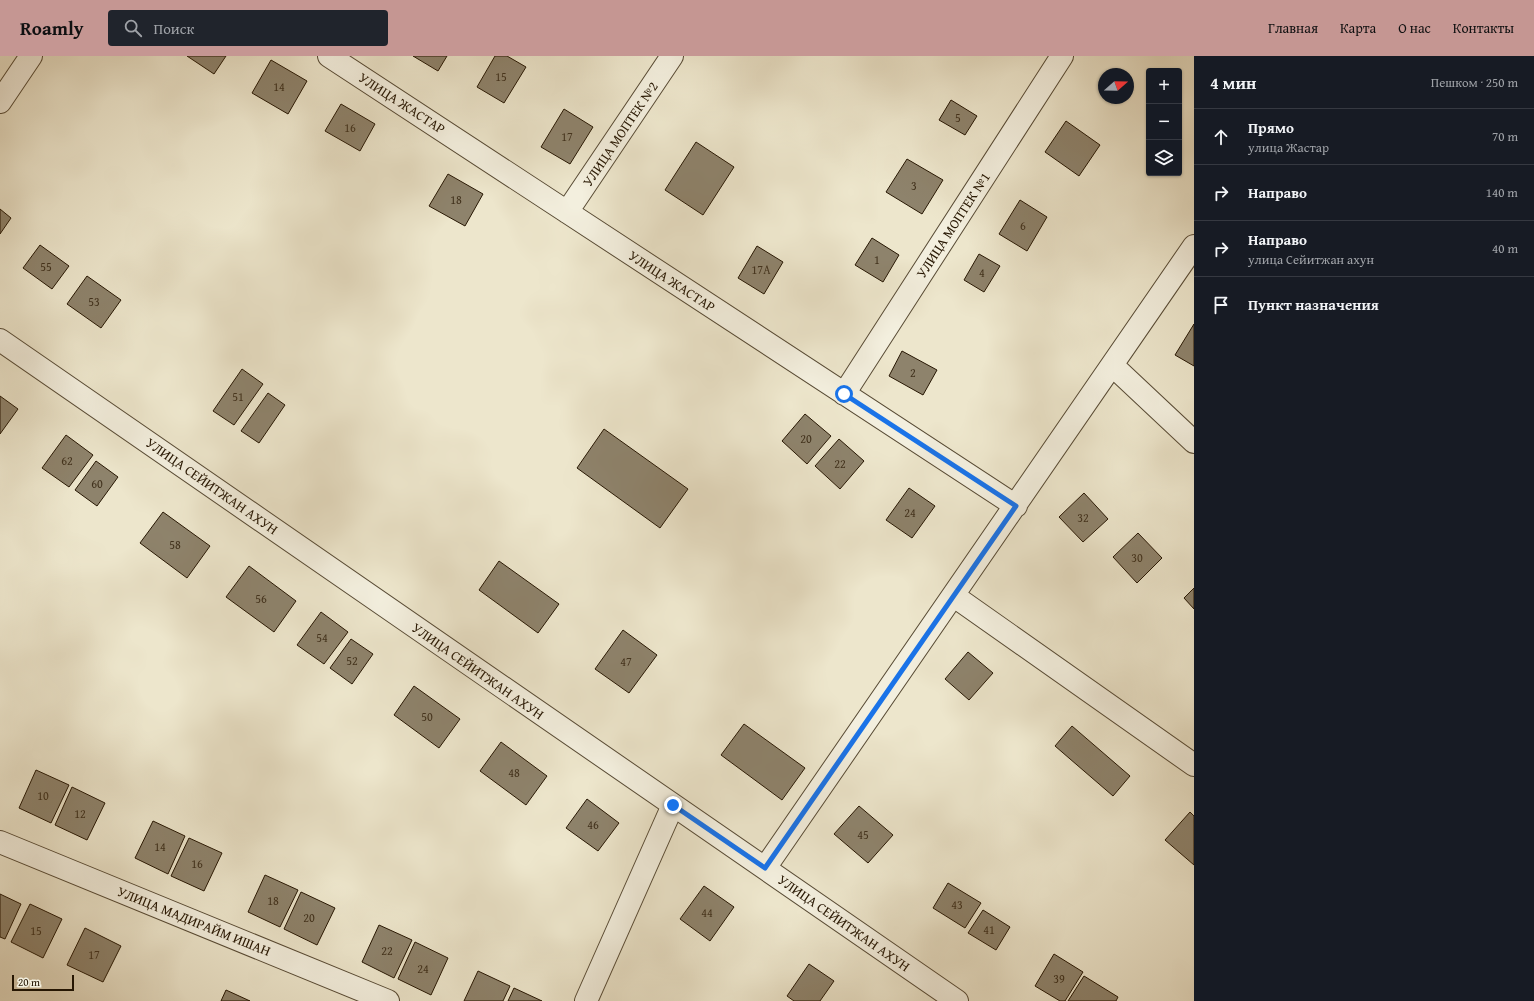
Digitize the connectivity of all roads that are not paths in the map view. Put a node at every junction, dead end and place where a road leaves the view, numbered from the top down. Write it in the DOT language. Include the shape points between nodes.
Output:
graph roads {
  1 [pos="31,56"];
  2 [pos="329,56"];
  3 [pos="672,56"];
  4 [pos="1062,56"];
  5 [pos="355,63"];
  6 [pos="0,102"];
  7 [pos="567,212"];
  8 [pos="1194,246"];
  9 [pos="0,340"];
  10 [pos="1112,365"];
  11 [pos="844,394"];
  12 [pos="1194,442"];
  13 [pos="1016,506"];
  14 [pos="954,596"];
  15 [pos="1194,765"];
  16 [pos="673,805"];
  17 [pos="0,842"];
  18 [pos="765,868"];
  19 [pos="388,1001"];
  20 [pos="586,1001"];
  21 [pos="957,1001"];
  1 -- 6 [label="street"];
  2 -- 5 [label="street, УЛИЦА ЖАСТАР"];
  3 -- 7 [label="street, УЛИЦА МОПТЕК №2"];
  4 -- 11 [label="street, УЛИЦА МОПТЕК №1"];
  5 -- 7 [label="street, УЛИЦА ЖАСТАР"];
  7 -- 11 [label="street, УЛИЦА ЖАСТАР"];
  8 -- 10 [label="street"];
  9 -- 16 [label="street, УЛИЦА СЕЙИТЖАН АХУН"];
  10 -- 12 [label="street"];
  10 -- 13 [label="street"];
  11 -- 13 [label="street, УЛИЦА ЖАСТАР"];
  13 -- 14 [label="street"];
  14 -- 15 [label="street"];
  14 -- 18 [label="street"];
  16 -- 18 [label="street, УЛИЦА СЕЙИТЖАН АХУН"];
  16 -- 20 [label="street"];
  17 -- 19 [label="street, УЛИЦА МАДИРАЙМ ИШАН"];
  18 -- 21 [label="street, УЛИЦА СЕЙИТЖАН АХУН"];
}
